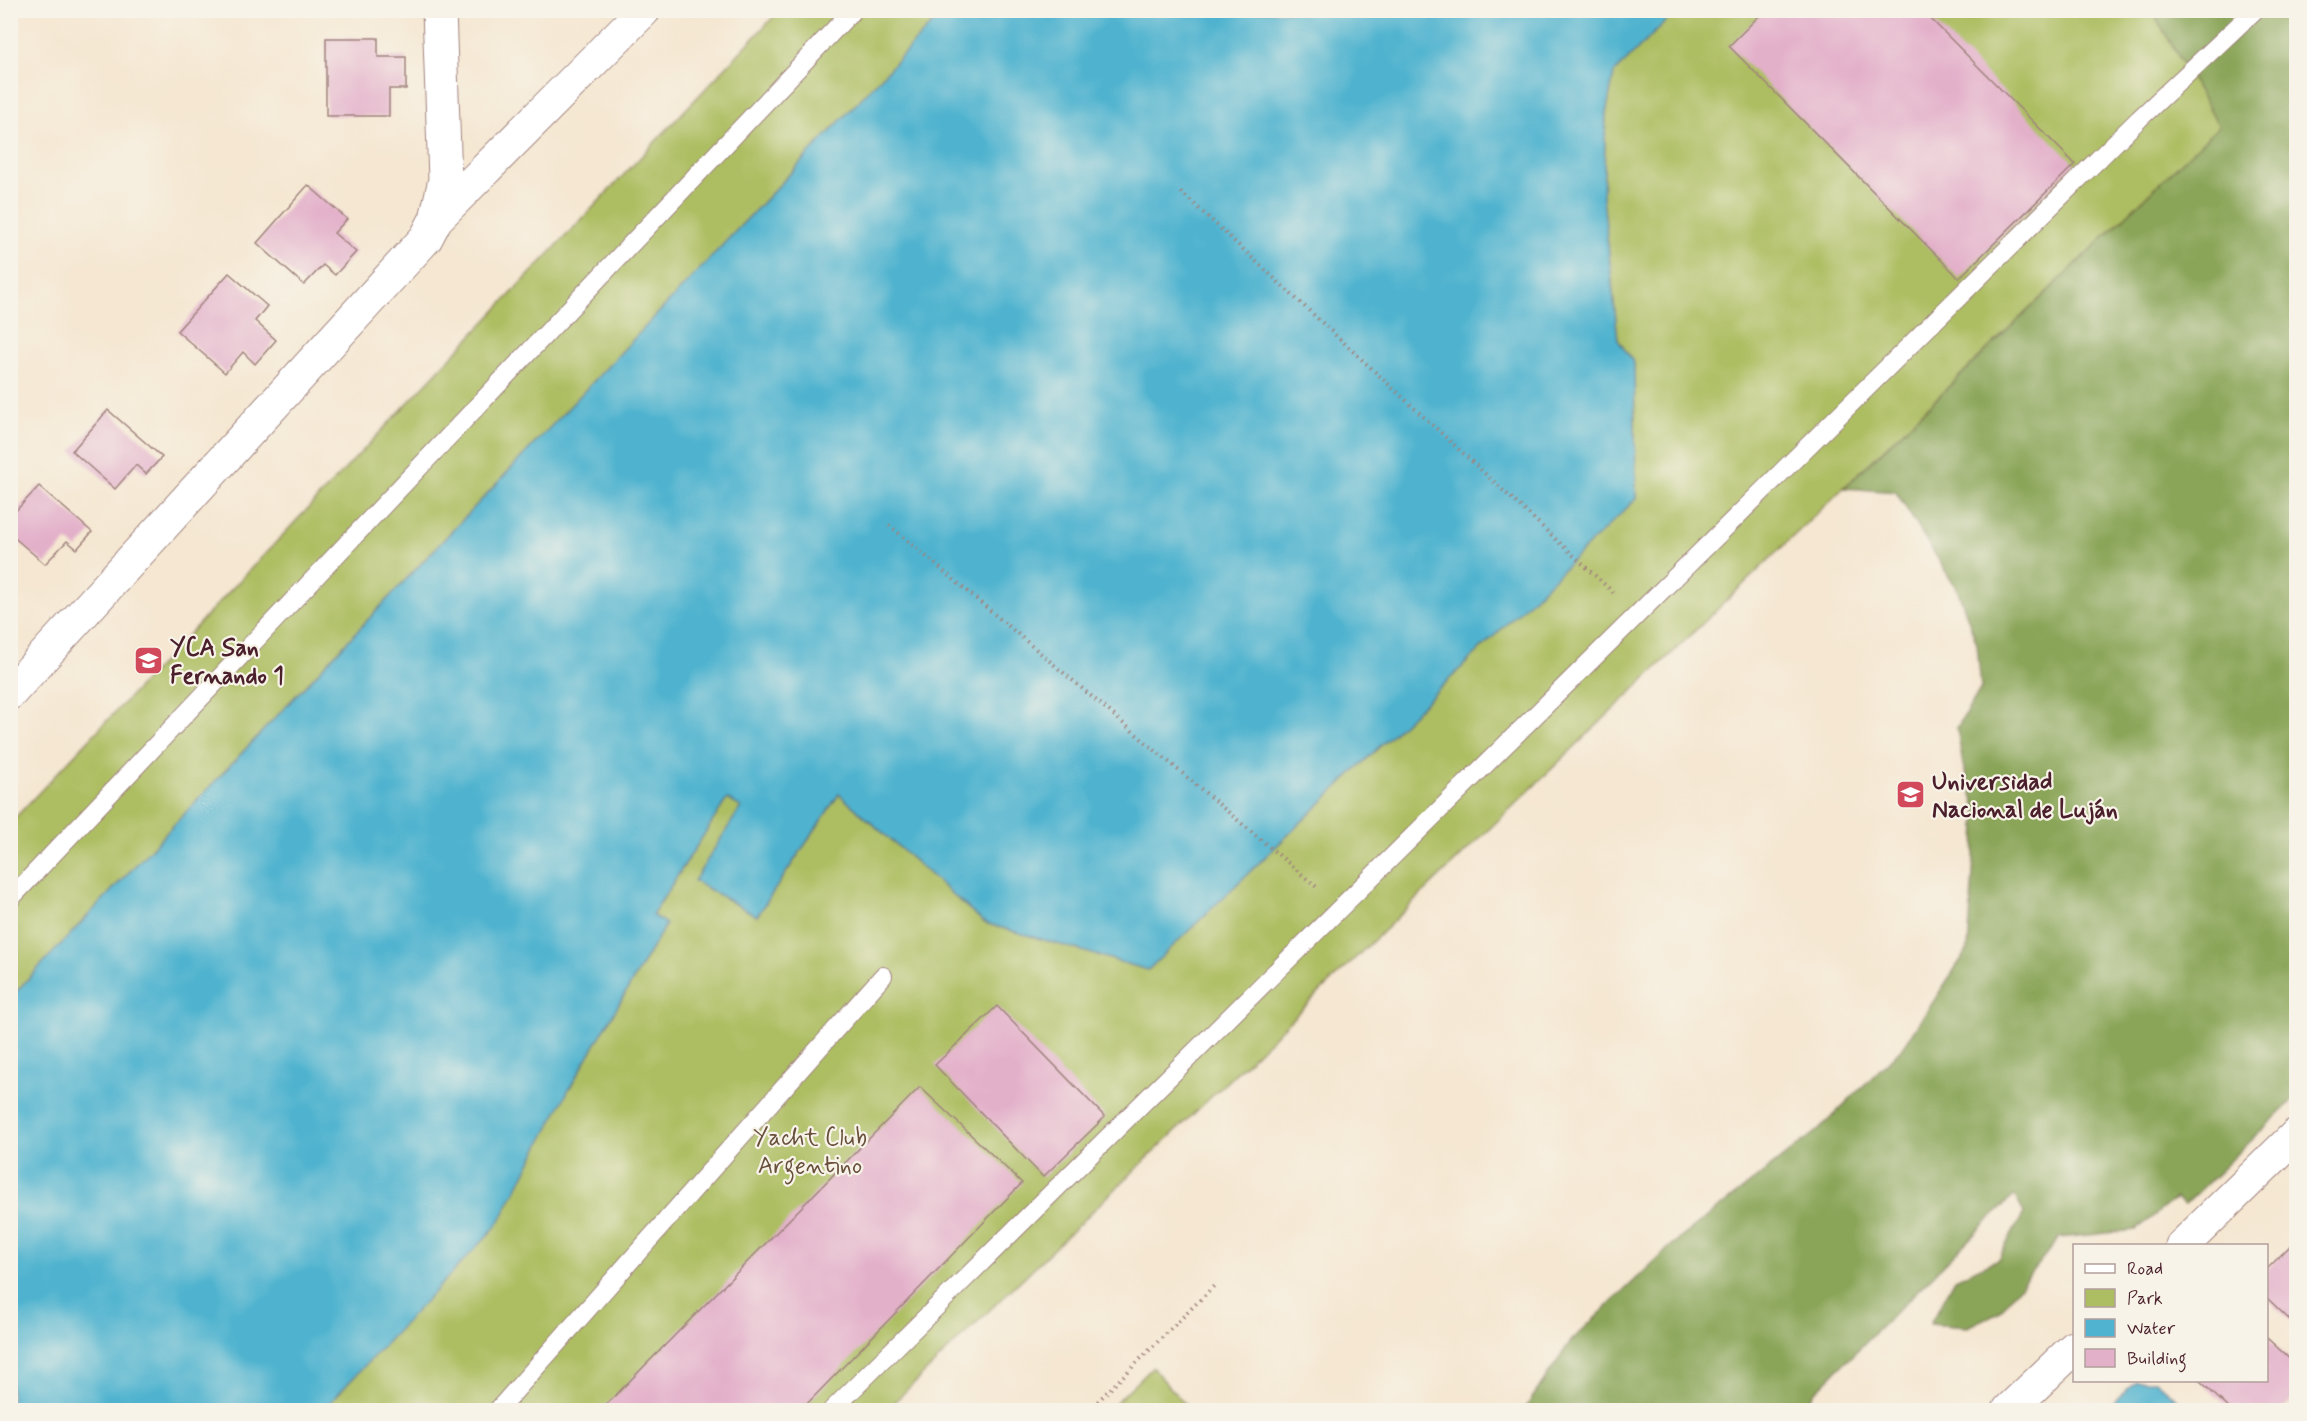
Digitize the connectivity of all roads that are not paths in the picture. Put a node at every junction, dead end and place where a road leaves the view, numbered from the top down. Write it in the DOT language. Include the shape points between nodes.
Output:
graph roads {
  1 [pos="439,10"];
  2 [pos="644,10"];
  3 [pos="853,10"];
  4 [pos="2255,10"];
  5 [pos="436,219"];
  6 [pos="10,693"];
  7 [pos="10,899"];
  8 [pos="883,976"];
  9 [pos="2296,1135"];
  10 [pos="2183,1244"];
  11 [pos="2073,1349"];
  12 [pos="498,1410"];
  13 [pos="832,1410"];
  14 [pos="2009,1410"];
  1 -- 5 [label="street" via="445,180"];
  2 -- 5 [label="street"];
  3 -- 7 [label="lane"];
  4 -- 13 [label="lane" via="2139,119"];
  5 -- 6 [label="street" via="426,238"];
  8 -- 12 [label="lane"];
  9 -- 10 [label="street"];
  11 -- 14 [label="street"];
}
